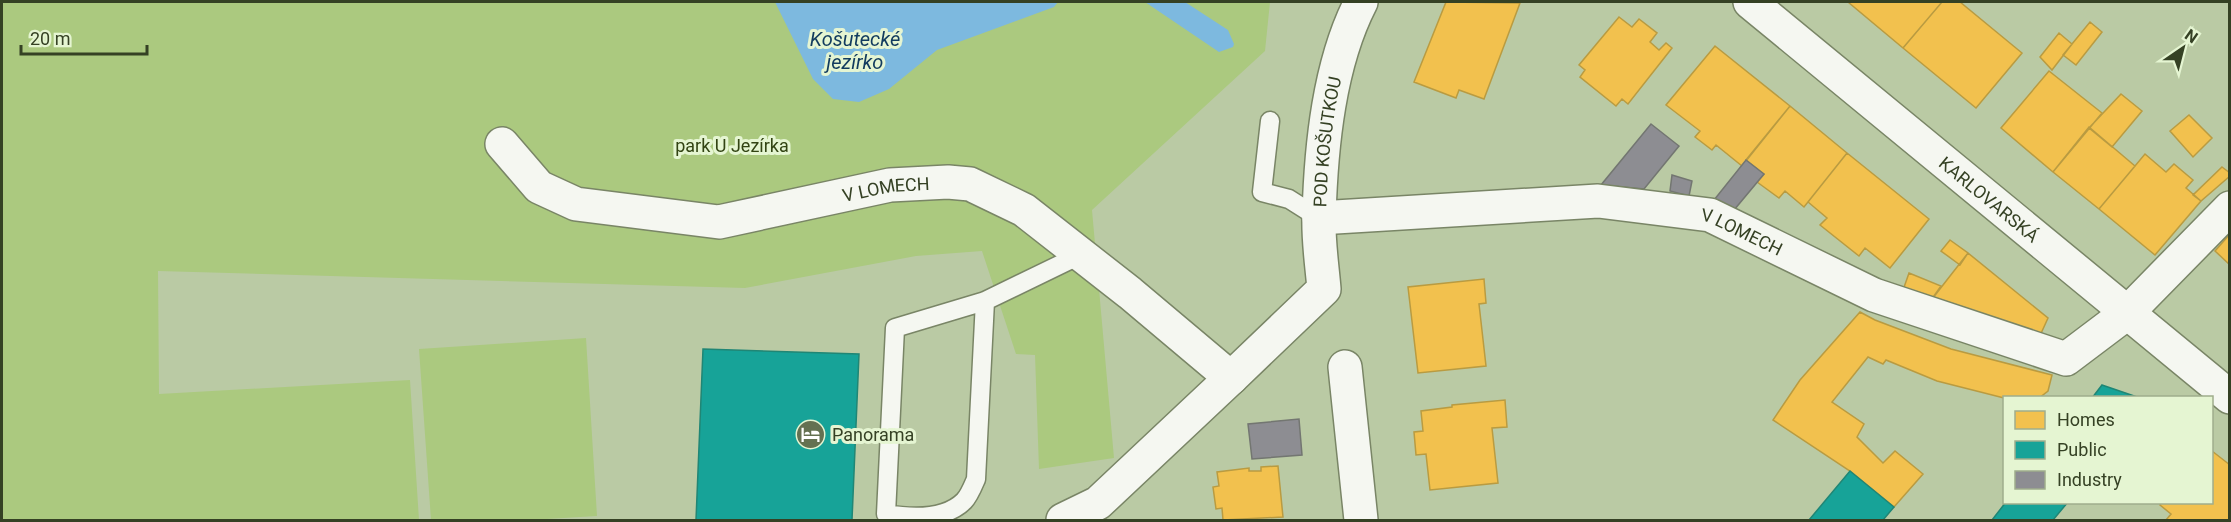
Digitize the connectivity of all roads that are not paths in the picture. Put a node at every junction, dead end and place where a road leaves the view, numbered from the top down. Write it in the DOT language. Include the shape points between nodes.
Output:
graph roads {
  1 [pos="1361,2"];
  2 [pos="1750,2"];
  3 [pos="1270,121"];
  4 [pos="502,144"];
  5 [pos="2229,208"];
  6 [pos="1319,218"];
  7 [pos="1080,255"];
  8 [pos="984,301"];
  9 [pos="2127,313"];
  10 [pos="1345,366"];
  11 [pos="1232,378"];
  12 [pos="2229,397"];
  13 [pos="1063,520"];
  14 [pos="1361,520"];
  1 -- 6 [label="street, POD KOŠUTKOU" via="1349,26 1329,100"];
  2 -- 9 [label="street, KARLOVARSKÁ"];
  3 -- 6 [label="lane" via="1262,192 1289,199"];
  4 -- 7 [label="street, V LOMECH" via="539,187 576,204 719,222 890,185 970,184 1024,210"];
  5 -- 9 [label="street"];
  6 -- 9 [label="street, V LOMECH" via="1598,201 1710,215 1874,295 2066,360"];
  6 -- 11 [label="street, POD KOŠUTKOU" via="1324,289"];
  7 -- 8 [label="lane"];
  7 -- 11 [label="street, V LOMECH"];
  8 -- 8 [label="lane" via="976,479 965,501 940,515 908,518 886,514 895,328"];
  9 -- 12 [label="street, KARLOVARSKÁ"];
  10 -- 14 [label="street"];
  11 -- 13 [label="street" via="1098,503"];
}
